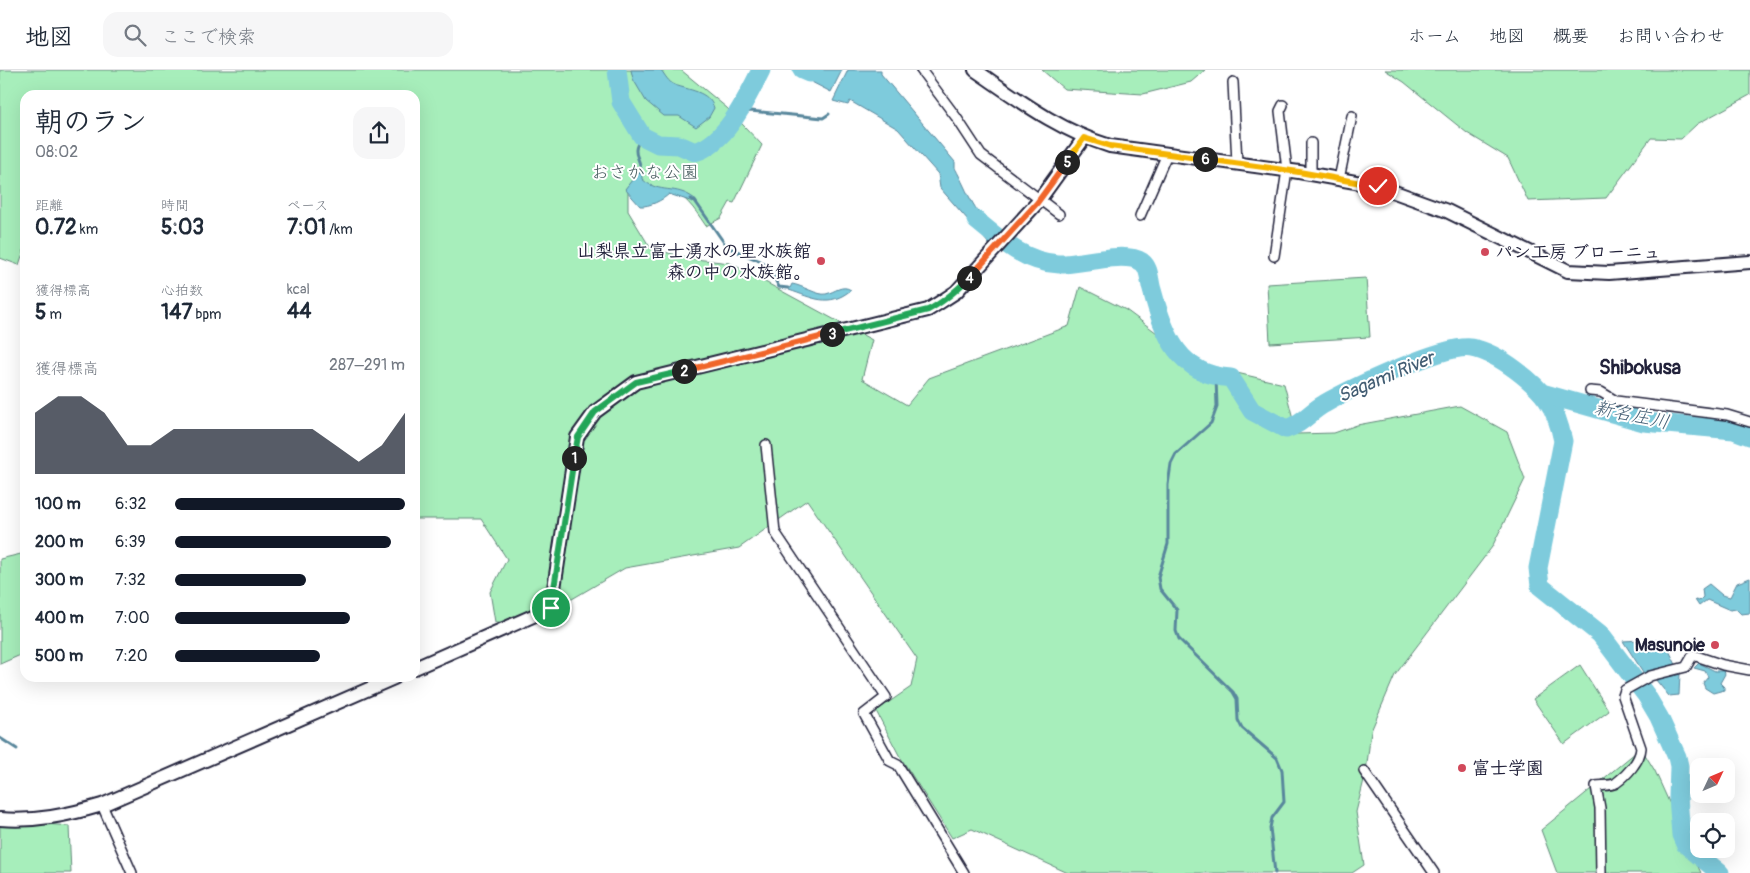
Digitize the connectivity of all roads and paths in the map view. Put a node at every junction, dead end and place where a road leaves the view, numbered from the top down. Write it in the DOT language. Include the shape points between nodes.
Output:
graph roads {
  1 [pos="921,70"];
  2 [pos="975,70"];
  3 [pos="1233,82"];
  4 [pos="1283,105"];
  5 [pos="1352,116"];
  6 [pos="1084,138"];
  7 [pos="1311,143"];
  8 [pos="1167,154"];
  9 [pos="1237,163"];
  10 [pos="1288,170"];
  11 [pos="1311,174"];
  12 [pos="1339,179"];
  13 [pos="1039,201"];
  14 [pos="1059,214"];
  15 [pos="1140,216"];
  16 [pos="1274,256"];
  17 [pos="1750,262"];
  18 [pos="1590,391"];
  19 [pos="1750,422"];
  20 [pos="766,445"];
  21 [pos="420,666"];
  22 [pos="1750,670"];
  23 [pos="385,682"];
  24 [pos="1364,771"];
  25 [pos="102,805"];
  26 [pos="0,819"];
  27 [pos="132,873"];
  28 [pos="964,873"];
  29 [pos="1434,873"];
  30 [pos="1601,873"];
  1 -- 13 [label="street" via="981,155"];
  2 -- 6 [label="street" via="1056,125"];
  3 -- 9 [label="street"];
  4 -- 10 [label="street" via="1280,111"];
  5 -- 12 [label="street"];
  6 -- 8 [label="street" via="1110,146"];
  6 -- 13 [label="street"];
  7 -- 11 [label="street"];
  8 -- 9 [label="street"];
  8 -- 15 [label="street"];
  9 -- 10 [label="street"];
  10 -- 11 [label="street"];
  10 -- 16 [label="street"];
  11 -- 12 [label="street"];
  12 -- 17 [label="street" via="1378,186 1447,211 1568,271 1609,273"];
  13 -- 14 [label="street"];
  13 -- 21 [label="street" via="956,292 928,310 636,382 595,412 578,437 551,608"];
  18 -- 19 [label="street" via="1601,392 1616,401 1727,415"];
  20 -- 28 [label="street" via="775,532 886,697 864,714 890,761 898,765"];
  22 -- 30 [label="street" via="1693,655 1686,667 1650,676 1625,690 1623,696 1640,755 1615,784 1596,786 1600,808"];
  23 -- 25 [label="street"];
  24 -- 29 [label="street"];
  25 -- 26 [label="street" via="67,815"];
  25 -- 27 [label="street"];
}
